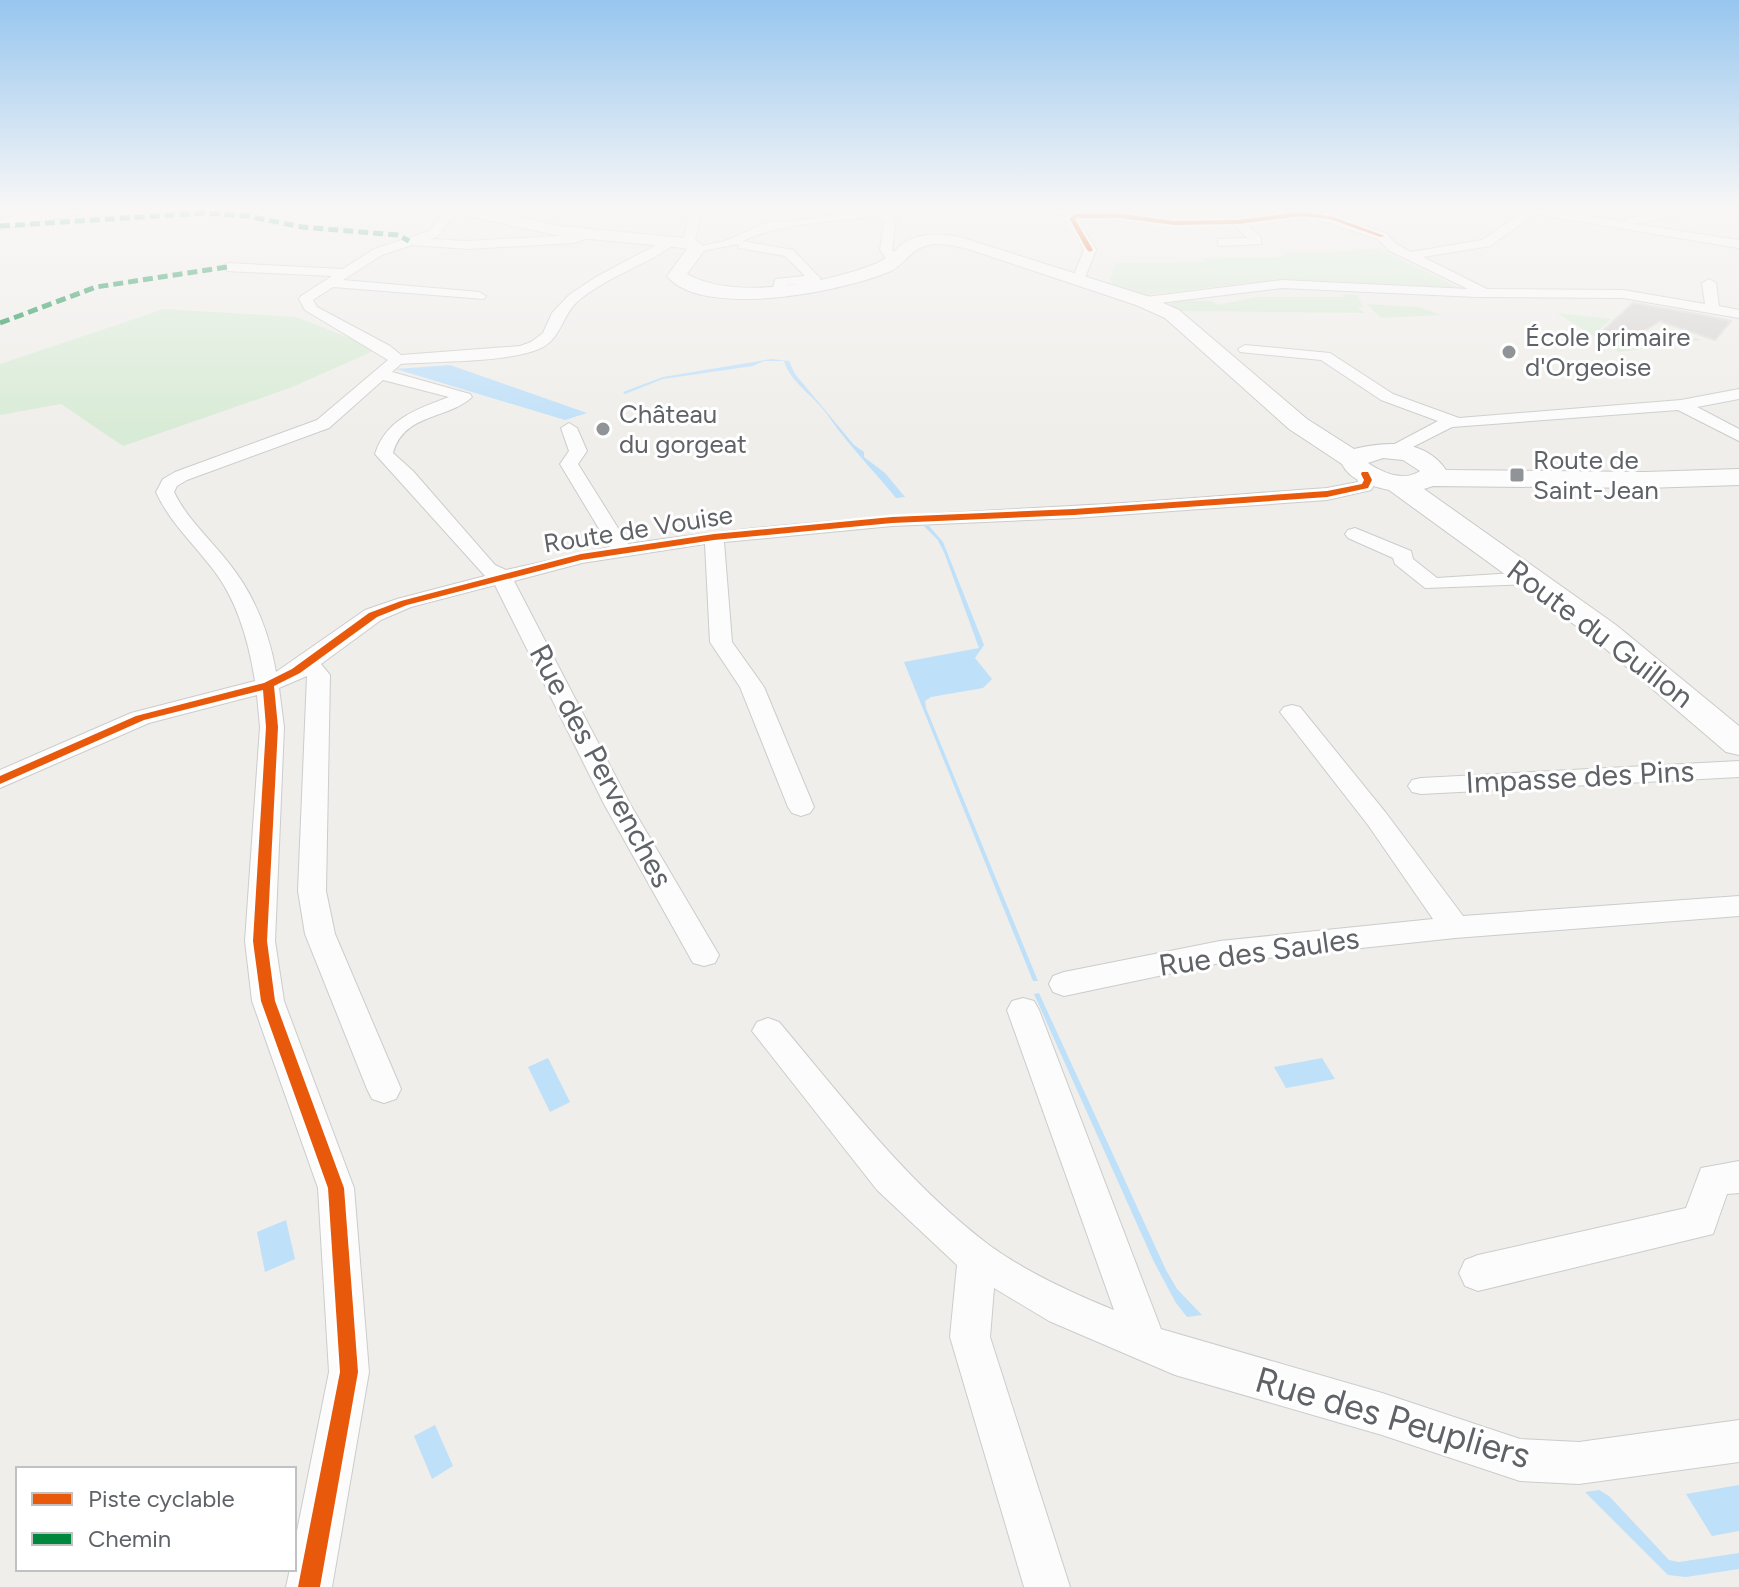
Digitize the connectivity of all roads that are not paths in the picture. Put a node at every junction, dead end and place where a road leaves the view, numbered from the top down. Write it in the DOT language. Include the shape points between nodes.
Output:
graph roads {
  1 [pos="329,283"];
  2 [pos="601,283"];
  3 [pos="685,283"];
  4 [pos="795,283"];
  5 [pos="820,283"];
  6 [pos="1087,283"];
  7 [pos="1470,283"];
  8 [pos="1613,283"];
  9 [pos="1709,283"];
  10 [pos="780,286"];
  11 [pos="1484,293"];
  12 [pos="1623,294"];
  13 [pos="479,296"];
  14 [pos="1143,301"];
  15 [pos="1712,309"];
  16 [pos="1739,314"];
  17 [pos="1245,349"];
  18 [pos="397,360"];
  19 [pos="381,375"];
  20 [pos="1739,394"];
  21 [pos="1681,405"];
  22 [pos="1449,422"];
  23 [pos="569,428"];
  24 [pos="1739,436"];
  25 [pos="1372,459"];
  26 [pos="1739,477"];
  27 [pos="1415,478"];
  28 [pos="1327,494"];
  29 [pos="1355,534"];
  30 [pos="714,537"];
  31 [pos="622,550"];
  32 [pos="501,576"];
  33 [pos="1531,578"];
  34 [pos="307,663"];
  35 [pos="268,685"];
  36 [pos="1292,712"];
  37 [pos="1739,744"];
  38 [pos="1739,769"];
  39 [pos="0,780"];
  40 [pos="1421,786"];
  41 [pos="801,807"];
  42 [pos="1739,906"];
  43 [pos="1455,927"];
  44 [pos="704,955"];
  45 [pos="1064,984"];
  46 [pos="1023,1010"];
  47 [pos="768,1031"];
  48 [pos="384,1089"];
  49 [pos="1739,1177"];
  50 [pos="977,1258"];
  51 [pos="1478,1273"];
  52 [pos="1146,1343"];
  53 [pos="1739,1441"];
  54 [pos="309,1587"];
  55 [pos="1047,1587"];
  1 -- 13 [label="street"];
  1 -- 18 [label="street" via="306,299 312,310"];
  2 -- 18 [label="street" via="559,311 553,330 536,346"];
  3 -- 10 [label="main road" via="720,292"];
  4 -- 10 [label="street"];
  5 -- 10 [label="main road"];
  6 -- 14 [label="main road"];
  7 -- 11 [label="street"];
  8 -- 12 [label="street"];
  9 -- 15 [label="street"];
  11 -- 12 [label="street"];
  11 -- 14 [label="street" via="1282,284"];
  12 -- 15 [label="street"];
  14 -- 25 [label="main road" via="1182,320 1298,424"];
  15 -- 16 [label="street"];
  17 -- 22 [label="street" via="1325,356 1387,397"];
  18 -- 19 [label="street"];
  19 -- 32 [label="street" via="464,397 403,424 387,438 384,454 488,569"];
  19 -- 35 [label="street" via="323,424 181,476 166,489 167,498 244,601"];
  20 -- 21 [label="street"];
  21 -- 22 [label="street"];
  21 -- 24 [label="street"];
  22 -- 25 [label="street"];
  23 -- 31 [label="street" via="578,451 569,464"];
  25 -- 27 [label="main road"];
  25 -- 27 [label="main road" via="1417,457"];
  25 -- 28 [label="street, Route de Vouise" via="1365,486"];
  26 -- 27 [label="main road"];
  27 -- 28 [label="street, Route de Vouise" via="1373,492"];
  27 -- 33 [label="main road, Route du Guillon" via="1459,528"];
  28 -- 30 [label="street, Route de Vouise" via="892,520"];
  29 -- 33 [label="street" via="1404,555 1402,560 1432,584"];
  30 -- 31 [label="street, Route de Vouise"];
  30 -- 41 [label="street" via="721,642 752,687"];
  31 -- 32 [label="street, Route de Vouise"];
  32 -- 34 [label="street, Route de Vouise" via="373,615"];
  32 -- 44 [label="street, Rue des Pervenches" via="617,804"];
  33 -- 37 [label="main road, Route du Guillon"];
  34 -- 35 [label="street, Route de Vouise"];
  34 -- 48 [label="street" via="319,675 314,905 320,934"];
  35 -- 39 [label="street, Route de Vouise" via="140,718"];
  35 -- 54 [label="street" via="272,727 260,941 268,1001 336,1188 349,1372"];
  36 -- 43 [label="street"];
  38 -- 40 [label="street, Impasse des Pins"];
  42 -- 43 [label="street, Rue des Saules"];
  43 -- 45 [label="street, Rue des Saules" via="1220,952"];
  46 -- 52 [label="street"];
  47 -- 50 [label="street, Rue des Peupliers" via="890,1179"];
  49 -- 51 [label="street" via="1714,1179 1700,1222"];
  50 -- 52 [label="street, Rue des Peupliers" via="1063,1308"];
  50 -- 55 [label="street" via="970,1337"];
  52 -- 53 [label="street, Rue des Peupliers" via="1520,1460 1579,1463"];
}
